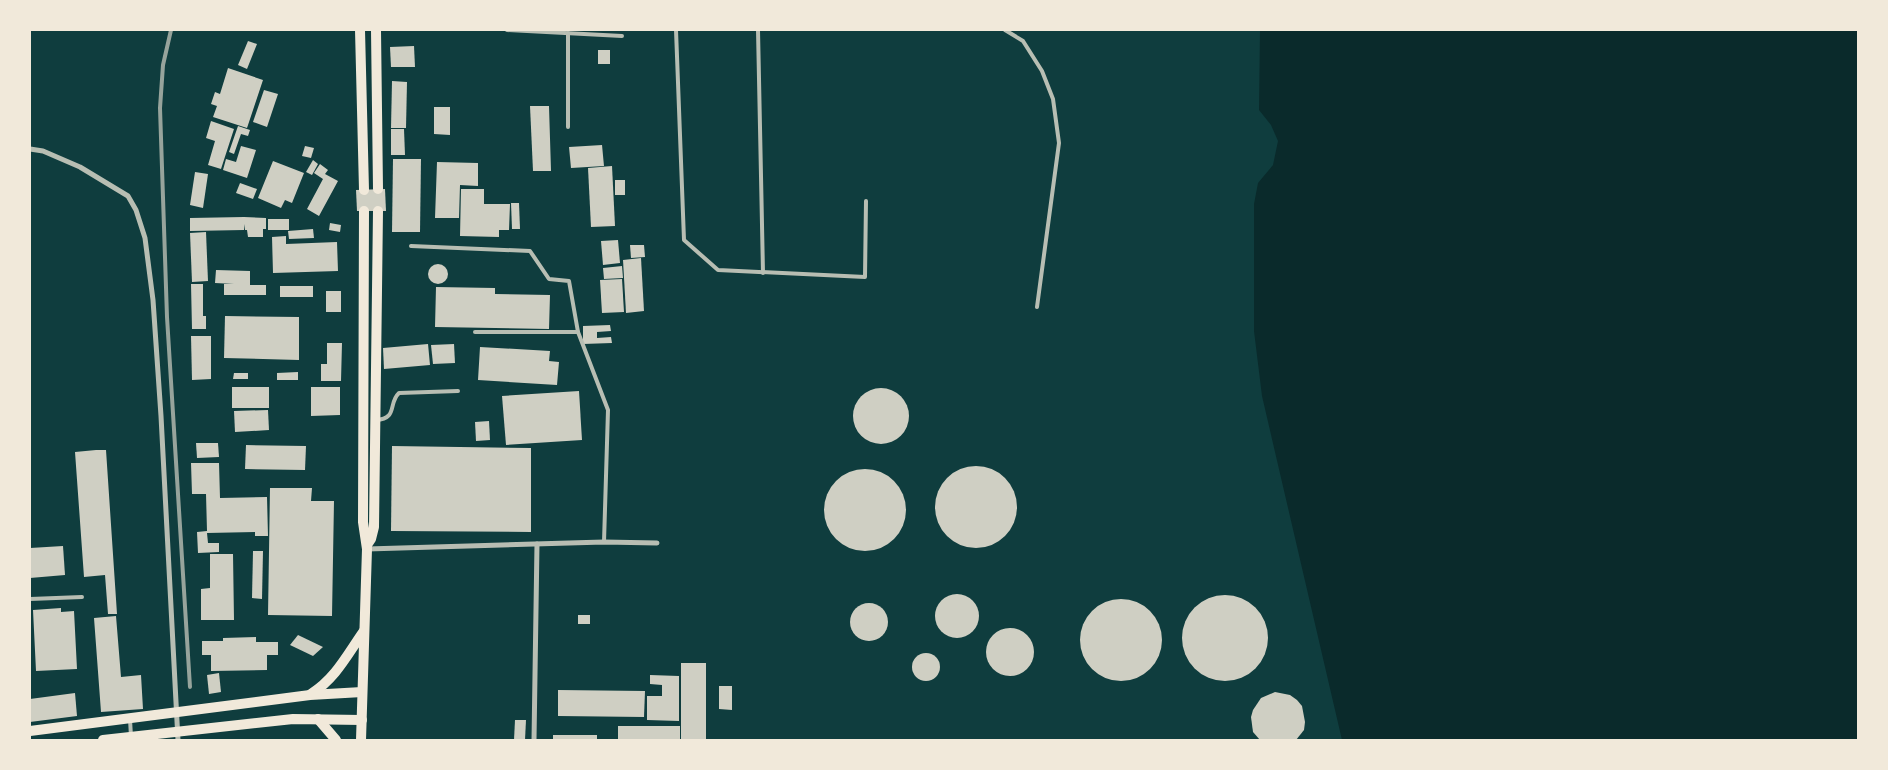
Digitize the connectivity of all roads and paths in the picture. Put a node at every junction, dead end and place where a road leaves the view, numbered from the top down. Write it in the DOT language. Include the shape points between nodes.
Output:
graph roads {
  1 [pos="360,30"];
  2 [pos="376,30"];
  3 [pos="507,30"];
  4 [pos="676,30"];
  5 [pos="758,30"];
  6 [pos="1005,30"];
  7 [pos="568,33"];
  8 [pos="622,36"];
  9 [pos="568,127"];
  10 [pos="30,149"];
  11 [pos="378,189"];
  12 [pos="364,190"];
  13 [pos="866,201"];
  14 [pos="364,211"];
  15 [pos="378,211"];
  16 [pos="411,246"];
  17 [pos="763,272"];
  18 [pos="1036,307"];
  19 [pos="475,332"];
  20 [pos="578,332"];
  21 [pos="364,342"];
  22 [pos="376,342"];
  23 [pos="458,391"];
  24 [pos="376,420"];
  25 [pos="604,542"];
  26 [pos="657,542"];
  27 [pos="536,544"];
  28 [pos="367,547"];
  29 [pos="82,596"];
  30 [pos="30,599"];
  31 [pos="364,630"];
  32 [pos="362,692"];
  33 [pos="310,695"];
  34 [pos="178,713"];
  35 [pos="130,719"];
  36 [pos="318,719"];
  37 [pos="362,720"];
  38 [pos="30,731"];
  39 [pos="178,736"];
  40 [pos="131,738"];
  41 [pos="103,740"];
  42 [pos="336,740"];
  43 [pos="361,740"];
  44 [pos="534,740"];
  1 -- 12 [label="main road"];
  2 -- 11 [label="main road"];
  3 -- 7 [label="lane"];
  4 -- 17 [label="lane" via="684,240 718,270"];
  5 -- 17 [label="lane"];
  6 -- 18 [label="lane" via="1023,41 1042,71 1053,99 1059,143"];
  7 -- 8 [label="lane"];
  7 -- 9 [label="lane"];
  10 -- 34 [label="street" via="43,151 80,167 128,196 145,238 153,300"];
  13 -- 17 [label="lane" via="865,277"];
  14 -- 21 [label="main road"];
  15 -- 22 [label="main road"];
  16 -- 20 [label="lane" via="530,251 548,279 569,281"];
  19 -- 20 [label="lane"];
  20 -- 25 [label="lane" via="608,410"];
  21 -- 22 [label="main road"];
  21 -- 28 [label="main road" via="363,522"];
  22 -- 24 [label="main road"];
  23 -- 24 [label="lane" via="399,393 390,414"];
  24 -- 28 [label="main road" via="374,527"];
  25 -- 26 [label="street"];
  25 -- 27 [label="street"];
  27 -- 28 [label="street"];
  27 -- 44 [label="street"];
  28 -- 31 [label="main road"];
  29 -- 30 [label="lane"];
  31 -- 32 [label="main road"];
  31 -- 33 [label="main road" via="336,673 325,686"];
  32 -- 33 [label="main road"];
  32 -- 37 [label="main road"];
  33 -- 34 [label="main road"];
  34 -- 35 [label="main road"];
  34 -- 39 [label="street"];
  35 -- 38 [label="main road"];
  35 -- 40 [label="lane"];
  36 -- 37 [label="main road"];
  36 -- 39 [label="main road" via="262,722"];
  36 -- 42 [label="main road"];
  37 -- 43 [label="main road"];
  39 -- 40 [label="main road"];
  40 -- 41 [label="main road"];
}
